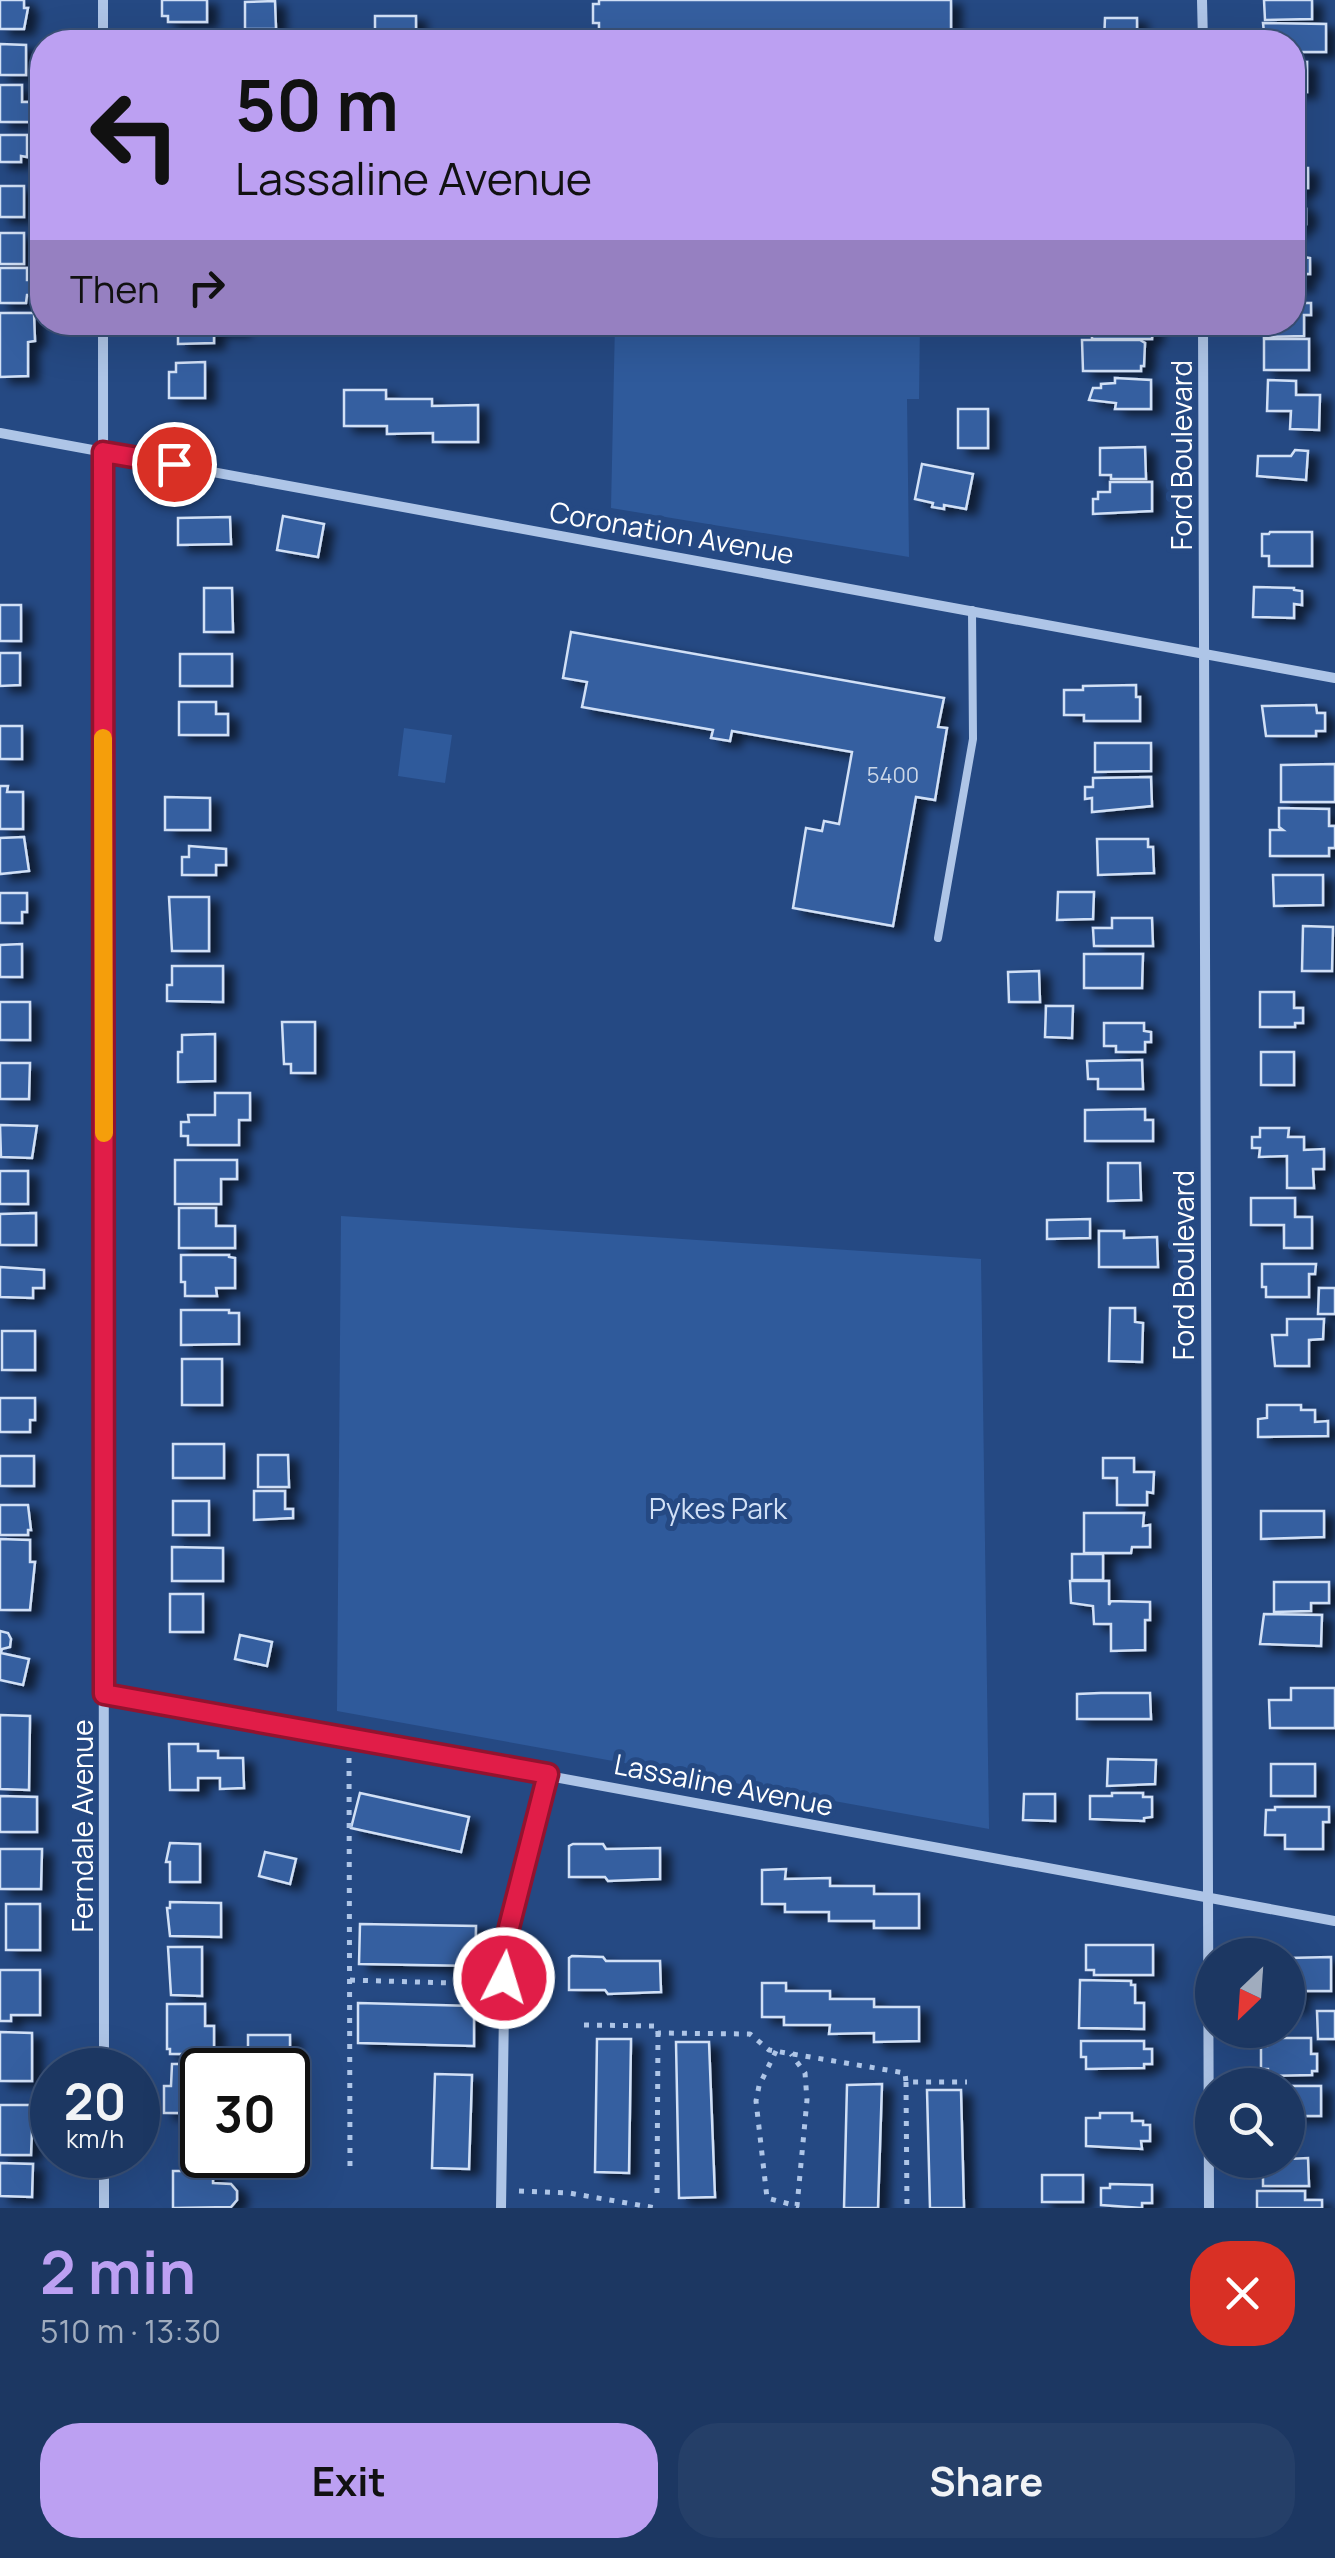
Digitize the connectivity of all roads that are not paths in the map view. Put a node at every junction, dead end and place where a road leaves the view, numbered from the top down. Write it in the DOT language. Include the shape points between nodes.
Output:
graph roads {
  1 [pos="103,0"];
  2 [pos="1202,0"];
  3 [pos="103,30"];
  4 [pos="1202,30"];
  5 [pos="103,335"];
  6 [pos="1203,335"];
  7 [pos="0,433"];
  8 [pos="103,452"];
  9 [pos="972,610"];
  10 [pos="1204,653"];
  11 [pos="1335,678"];
  12 [pos="938,938"];
  13 [pos="104,1694"];
  14 [pos="548,1774"];
  15 [pos="1208,1898"];
  16 [pos="1335,1921"];
  17 [pos="104,2048"];
  18 [pos="104,2178"];
  19 [pos="104,2208"];
  20 [pos="501,2208"];
  21 [pos="1209,2208"];
  1 -- 3 [label="street"];
  2 -- 4 [label="street"];
  5 -- 8 [label="street, Ferndale Avenue"];
  6 -- 10 [label="street, Ford Boulevard"];
  7 -- 8 [label="street, Coronation Avenue"];
  8 -- 9 [label="street, Coronation Avenue"];
  8 -- 13 [label="street, Ferndale Avenue"];
  9 -- 10 [label="street, Coronation Avenue"];
  9 -- 12 [label="lane" via="973,739"];
  10 -- 11 [label="street, Coronation Avenue"];
  10 -- 15 [label="street, Ford Boulevard"];
  13 -- 14 [label="street, Lassaline Avenue"];
  13 -- 17 [label="street, Ferndale Avenue"];
  14 -- 15 [label="street, Lassaline Avenue"];
  14 -- 20 [label="street" via="505,1943"];
  15 -- 16 [label="street, Lassaline Avenue"];
  15 -- 21 [label="street, Ford Boulevard"];
  18 -- 19 [label="street"];
}
